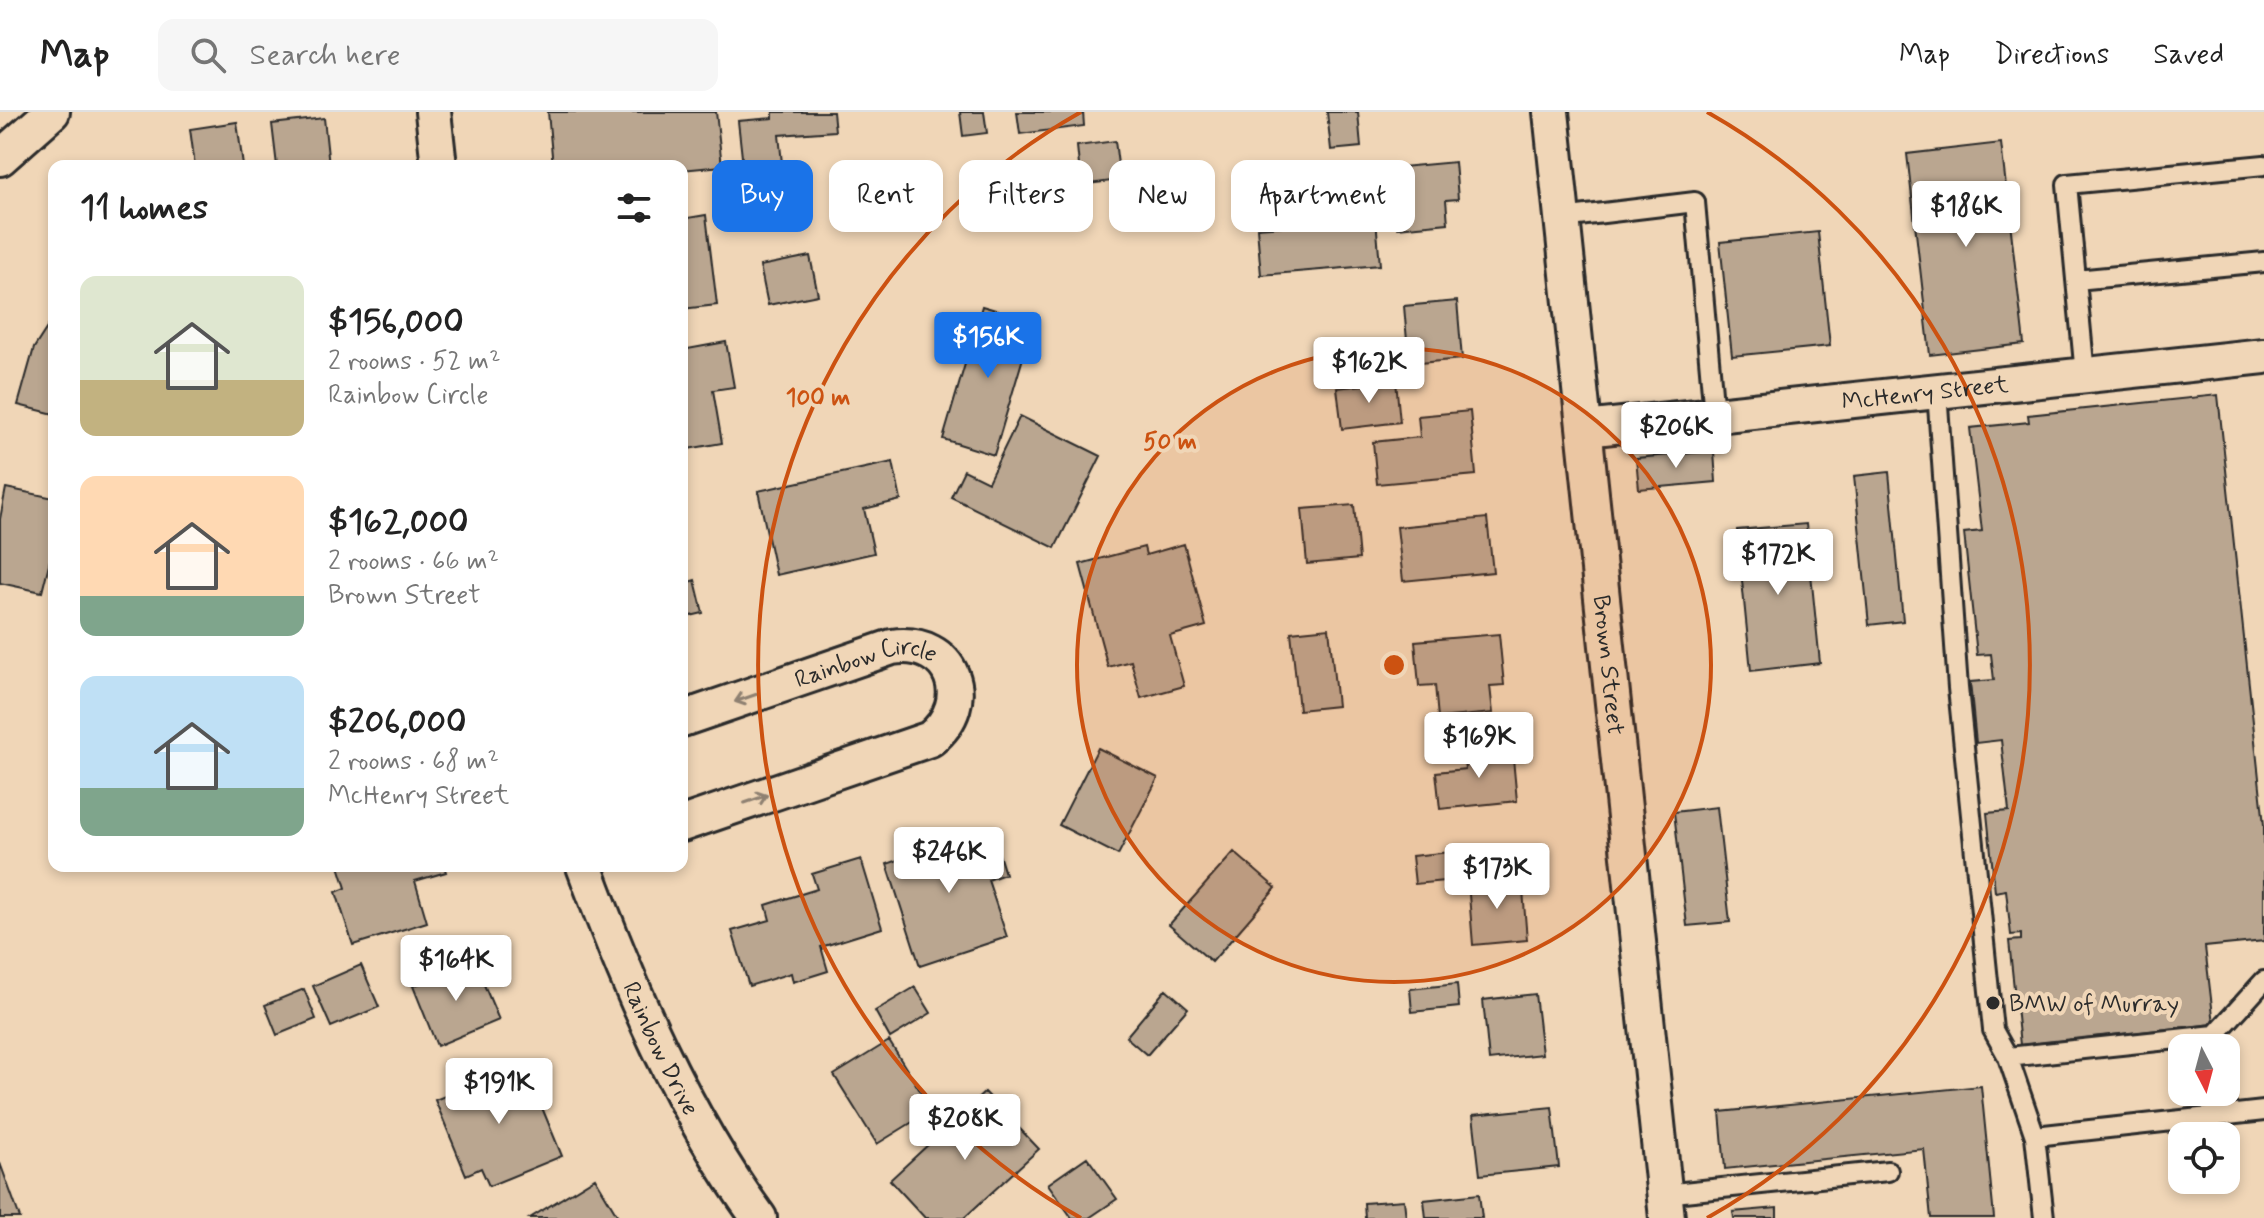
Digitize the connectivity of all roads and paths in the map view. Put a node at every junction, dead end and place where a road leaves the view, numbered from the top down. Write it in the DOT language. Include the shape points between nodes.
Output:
graph roads {
  1 [pos="52,112"];
  2 [pos="433,112"];
  3 [pos="1551,112"];
  4 [pos="0,158"];
  5 [pos="438,160"];
  6 [pos="2264,165"];
  7 [pos="1562,218"];
  8 [pos="2264,262"];
  9 [pos="2076,280"];
  10 [pos="2264,356"];
  11 [pos="2085,375"];
  12 [pos="1937,391"];
  13 [pos="1714,415"];
  14 [pos="1585,429"];
  15 [pos="688,717"];
  16 [pos="688,822"];
  17 [pos="586,872"];
  18 [pos="2264,981"];
  19 [pos="2008,1057"];
  20 [pos="2264,1111"];
  21 [pos="2035,1136"];
  22 [pos="1888,1171"];
  23 [pos="1666,1206"];
  24 [pos="759,1218"];
  25 [pos="2044,1218"];
  1 -- 4 [label="street"];
  2 -- 5 [label="street"];
  3 -- 7 [label="street, Brown Street"];
  6 -- 9 [label="lane" via="2067,184"];
  7 -- 13 [label="lane" via="1695,202"];
  7 -- 14 [label="street, Brown Street"];
  8 -- 9 [label="lane"];
  9 -- 11 [label="lane"];
  10 -- 11 [label="street, McHenry Street"];
  11 -- 12 [label="street, McHenry Street"];
  12 -- 13 [label="street, McHenry Street"];
  12 -- 19 [label="lane" via="1958,688 1993,1030"];
  13 -- 14 [label="street, McHenry Street"];
  14 -- 23 [label="street, Brown Street"];
  16 -- 15 [label="street, Rainbow Circle, one-way" via="930,739 950,719 955,690 952,676 934,654 906,645"];
  17 -- 24 [label="street, Rainbow Drive" via="667,1061 708,1140"];
  18 -- 19 [label="lane" via="2215,1035"];
  19 -- 21 [label="lane"];
  20 -- 21 [label="lane"];
  21 -- 25 [label="lane"];
  22 -- 23 [label="lane"];
}
